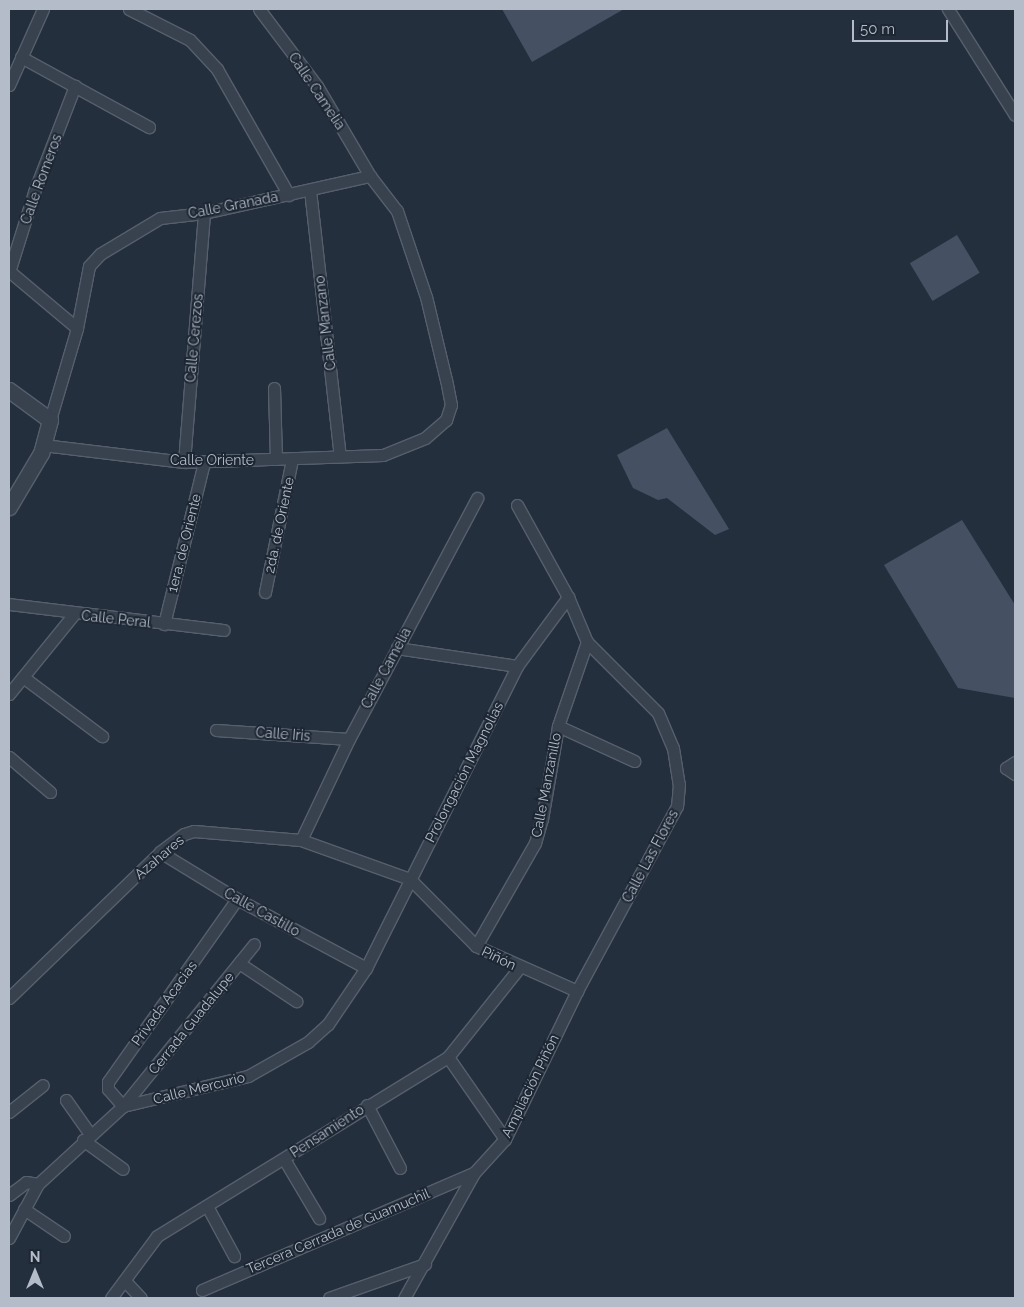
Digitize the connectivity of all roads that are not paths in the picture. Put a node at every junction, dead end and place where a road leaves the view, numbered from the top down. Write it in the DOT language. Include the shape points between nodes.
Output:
graph roads {
  1 [pos="43,9"];
  2 [pos="129,9"];
  3 [pos="259,9"];
  4 [pos="948,9"];
  5 [pos="21,57"];
  6 [pos="12,71"];
  7 [pos="9,85"];
  8 [pos="75,86"];
  9 [pos="1015,115"];
  10 [pos="149,127"];
  11 [pos="370,176"];
  12 [pos="310,190"];
  13 [pos="290,195"];
  14 [pos="204,213"];
  15 [pos="9,271"];
  16 [pos="78,328"];
  17 [pos="274,388"];
  18 [pos="9,390"];
  19 [pos="50,420"];
  20 [pos="43,445"];
  21 [pos="382,455"];
  22 [pos="340,456"];
  23 [pos="276,459"];
  24 [pos="292,459"];
  25 [pos="184,462"];
  26 [pos="204,462"];
  27 [pos="477,498"];
  28 [pos="10,503"];
  29 [pos="517,505"];
  30 [pos="265,592"];
  31 [pos="568,597"];
  32 [pos="9,604"];
  33 [pos="74,614"];
  34 [pos="164,624"];
  35 [pos="223,630"];
  36 [pos="587,642"];
  37 [pos="396,648"];
  38 [pos="518,666"];
  39 [pos="24,677"];
  40 [pos="9,694"];
  41 [pos="558,726"];
  42 [pos="216,730"];
  43 [pos="102,736"];
  44 [pos="349,738"];
  45 [pos="9,756"];
  46 [pos="634,761"];
  47 [pos="50,792"];
  48 [pos="301,840"];
  49 [pos="160,852"];
  50 [pos="410,878"];
  51 [pos="237,899"];
  52 [pos="254,944"];
  53 [pos="476,946"];
  54 [pos="239,963"];
  55 [pos="366,968"];
  56 [pos="519,968"];
  57 [pos="575,994"];
  58 [pos="9,998"];
  59 [pos="296,1001"];
  60 [pos="448,1057"];
  61 [pos="42,1085"];
  62 [pos="66,1100"];
  63 [pos="367,1105"];
  64 [pos="123,1106"];
  65 [pos="9,1112"];
  66 [pos="86,1137"];
  67 [pos="505,1139"];
  68 [pos="284,1159"];
  69 [pos="400,1168"];
  70 [pos="123,1169"];
  71 [pos="474,1173"];
  72 [pos="38,1184"];
  73 [pos="9,1195"];
  74 [pos="207,1206"];
  75 [pos="24,1209"];
  76 [pos="319,1218"];
  77 [pos="64,1236"];
  78 [pos="9,1238"];
  79 [pos="234,1256"];
  80 [pos="425,1264"];
  81 [pos="124,1281"];
  82 [pos="202,1290"];
  83 [pos="111,1298"];
  84 [pos="141,1298"];
  85 [pos="329,1298"];
  86 [pos="404,1298"];
  1 -- 5 [label="street"];
  2 -- 13 [label="street" via="190,40 217,68"];
  3 -- 11 [label="street, Calle Camelia" via="317,86"];
  4 -- 9 [label="street"];
  5 -- 6 [label="street"];
  5 -- 8 [label="street"];
  6 -- 7 [label="street"];
  8 -- 10 [label="street"];
  8 -- 15 [label="street, Calle Romeros" via="34,192"];
  11 -- 12 [label="street, Calle Granada"];
  11 -- 21 [label="street, Calle Camelia" via="397,211 407,233 451,405 446,420 425,438"];
  12 -- 13 [label="street, Calle Granada"];
  12 -- 22 [label="street, Calle Manzano"];
  13 -- 14 [label="street, Calle Granada"];
  14 -- 16 [label="street, Calle Granada" via="160,218 93,260"];
  14 -- 25 [label="street, Calle Cerezos"];
  15 -- 16 [label="street"];
  16 -- 19 [label="street, Calle Granada"];
  17 -- 23 [label="street"];
  18 -- 19 [label="street"];
  19 -- 20 [label="street"];
  20 -- 25 [label="street, Calle Oriente"];
  20 -- 28 [label="street"];
  21 -- 22 [label="street, Calle Oriente"];
  22 -- 24 [label="street, Calle Oriente"];
  23 -- 24 [label="street, Calle Oriente"];
  23 -- 26 [label="street, Calle Oriente"];
  24 -- 30 [label="street, 2da. de Oriente"];
  25 -- 26 [label="street, Calle Oriente"];
  26 -- 34 [label="street, 1era. de Oriente"];
  27 -- 37 [label="street, Calle Camelia"];
  29 -- 31 [label="street"];
  31 -- 36 [label="street"];
  31 -- 38 [label="street, Prolongación Magnolias"];
  32 -- 33 [label="street, Calle Peral"];
  33 -- 34 [label="street, Calle Peral"];
  33 -- 39 [label="street"];
  34 -- 35 [label="street, Calle Peral"];
  36 -- 41 [label="street, Calle Manzanillo"];
  36 -- 57 [label="street, Calle Las Flores" via="658,714 673,748 679,784 677,806"];
  37 -- 38 [label="street"];
  37 -- 44 [label="street, Calle Camelia"];
  38 -- 50 [label="street, Prolongación Magnolias"];
  39 -- 40 [label="street"];
  39 -- 43 [label="street"];
  41 -- 46 [label="street"];
  41 -- 53 [label="street, Calle Manzanillo" via="542,819 534,843"];
  42 -- 44 [label="street, Calle Iris"];
  44 -- 48 [label="street, Calle Camelia"];
  45 -- 47 [label="street"];
  48 -- 49 [label="street, Azahares" via="194,831 184,834"];
  48 -- 50 [label="street, Azahares"];
  49 -- 51 [label="street, Calle Castillo"];
  49 -- 58 [label="street, Azahares"];
  50 -- 53 [label="street, Piñón"];
  50 -- 55 [label="street, Calle Mercurio"];
  51 -- 55 [label="street, Calle Castillo"];
  51 -- 64 [label="street, Privada Acacias" via="108,1082 108,1089"];
  52 -- 54 [label="street, Cerrada Guadalupe"];
  53 -- 56 [label="street, Piñón"];
  54 -- 59 [label="street, Cerrada Guadalupe"];
  54 -- 64 [label="street, Cerrada Guadalupe"];
  55 -- 64 [label="street, Calle Mercurio" via="328,1024 280,1060 248,1076"];
  56 -- 57 [label="street, Piñón"];
  56 -- 60 [label="street, Pensamiento"];
  57 -- 67 [label="street, Ampliación Piñón"];
  60 -- 63 [label="street, Pensamiento"];
  60 -- 67 [label="street"];
  61 -- 65 [label="street"];
  62 -- 66 [label="street"];
  63 -- 68 [label="street, Pensamiento"];
  63 -- 69 [label="street"];
  64 -- 66 [label="street, Calle Mercurio"];
  66 -- 70 [label="street"];
  66 -- 72 [label="street, Calle Mercurio"];
  67 -- 71 [label="street, Ampliación Piñón"];
  68 -- 74 [label="street, Pensamiento"];
  68 -- 76 [label="street"];
  71 -- 80 [label="street, Ampliación Piñón"];
  71 -- 82 [label="street, Tercera Cerrada de Guamuchil"];
  72 -- 73 [label="street" via="26,1182"];
  72 -- 75 [label="street, Calle Mercurio"];
  74 -- 79 [label="street"];
  74 -- 81 [label="street, Pensamiento" via="157,1236"];
  75 -- 77 [label="street"];
  75 -- 78 [label="street, Calle Mercurio"];
  80 -- 85 [label="street"];
  80 -- 86 [label="street, Ampliación Piñón"];
  81 -- 83 [label="street, Pensamiento"];
  81 -- 84 [label="street"];
}
